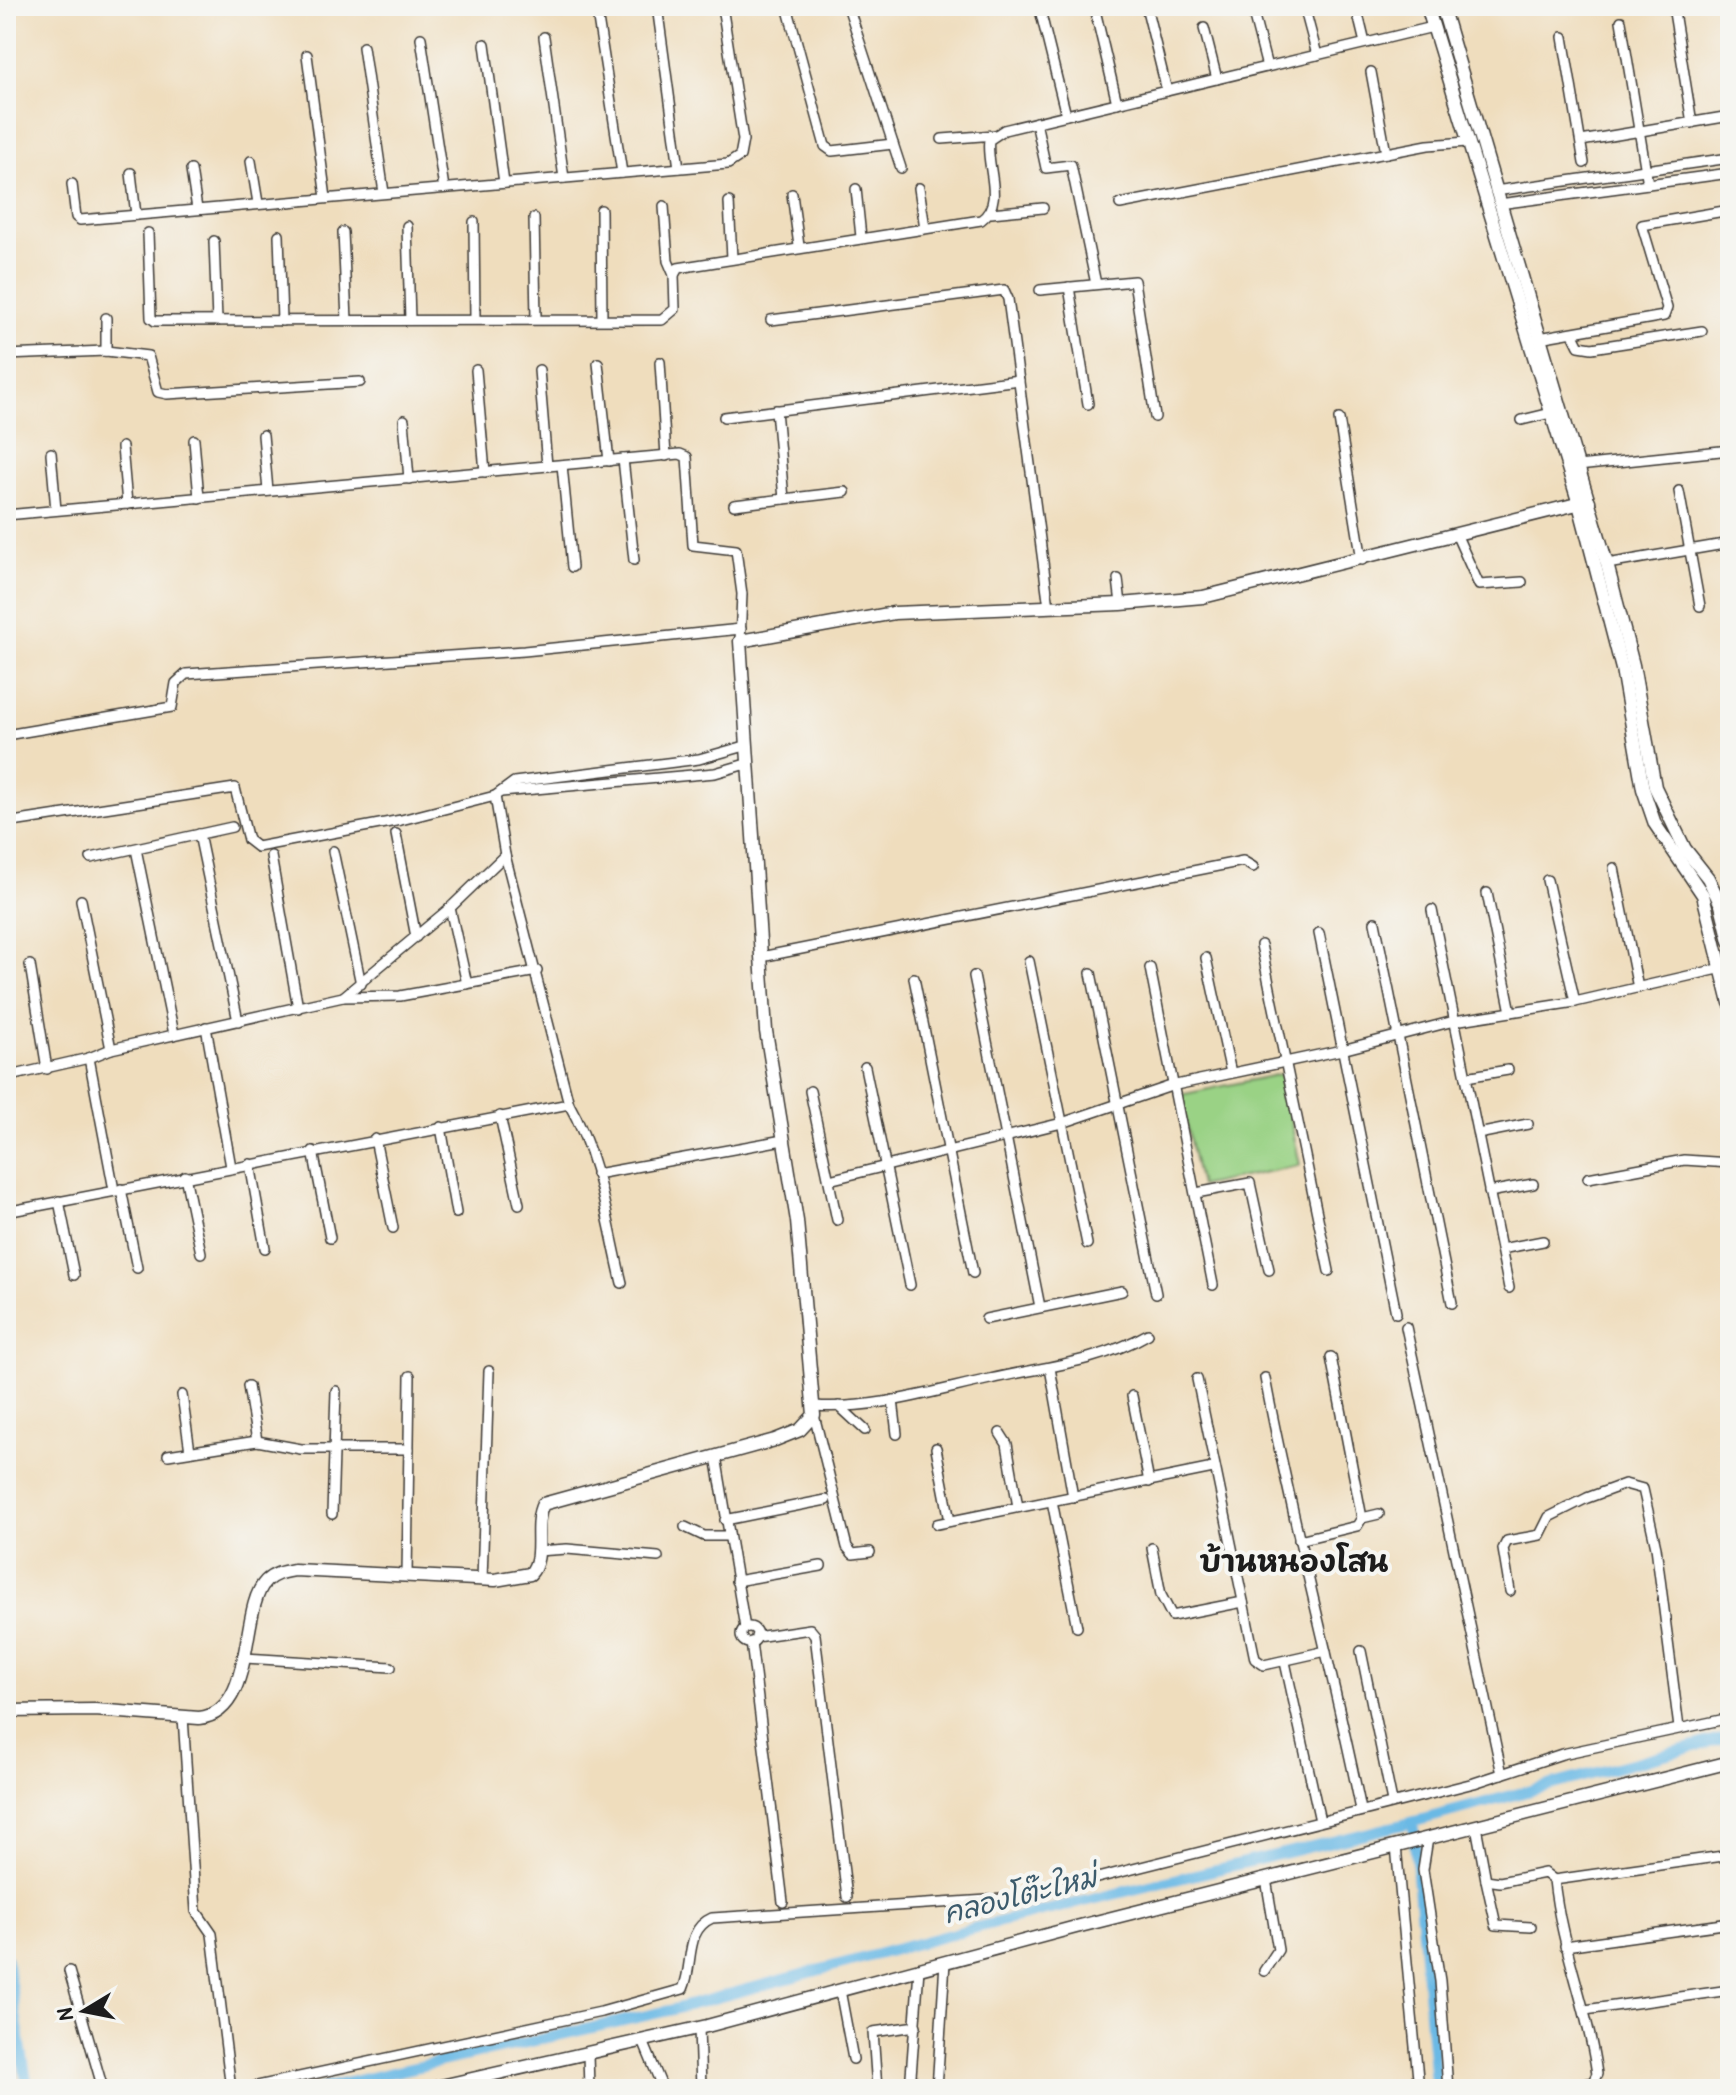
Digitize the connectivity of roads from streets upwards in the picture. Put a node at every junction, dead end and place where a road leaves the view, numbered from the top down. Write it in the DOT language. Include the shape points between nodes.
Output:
graph roads {
  1 [pos="580,6"];
  2 [pos="596,6"];
  3 [pos="657,6"];
  4 [pos="722,6"];
  5 [pos="787,6"];
  6 [pos="848,6"];
  7 [pos="1039,6"];
  8 [pos="1094,6"];
  9 [pos="1146,6"];
  10 [pos="1304,6"];
  11 [pos="1356,6"];
  12 [pos="1427,6"];
  13 [pos="1442,6"];
  14 [pos="1673,6"];
  15 [pos="562,9"];
  16 [pos="1254,17"];
  17 [pos="1621,21"];
  18 [pos="1446,23"];
  19 [pos="1433,27"];
  20 [pos="1204,28"];
  21 [pos="544,37"];
  22 [pos="1563,37"];
  23 [pos="421,38"];
  24 [pos="1365,43"];
  25 [pos="485,44"];
  26 [pos="363,47"];
  27 [pos="307,55"];
  28 [pos="1317,55"];
  29 [pos="1267,67"];
  30 [pos="1371,72"];
  31 [pos="1217,79"];
  32 [pos="1167,91"];
  33 [pos="1117,103"];
  34 [pos="1066,115"];
  35 [pos="1730,116"];
  36 [pos="1036,122"];
  37 [pos="1692,123"];
  38 [pos="1639,131"];
  39 [pos="995,135"];
  40 [pos="942,139"];
  41 [pos="1581,141"];
  42 [pos="1467,142"];
  43 [pos="893,144"];
  44 [pos="1386,153"];
  45 [pos="1730,158"];
  46 [pos="251,161"];
  47 [pos="1584,163"];
  48 [pos="679,168"];
  49 [pos="901,168"];
  50 [pos="1645,169"];
  51 [pos="191,170"];
  52 [pos="131,173"];
  53 [pos="622,173"];
  54 [pos="1730,173"];
  55 [pos="564,178"];
  56 [pos="504,183"];
  57 [pos="72,184"];
  58 [pos="1648,184"];
  59 [pos="444,188"];
  60 [pos="919,188"];
  61 [pos="856,189"];
  62 [pos="384,193"];
  63 [pos="792,194"];
  64 [pos="1497,197"];
  65 [pos="326,198"];
  66 [pos="729,202"];
  67 [pos="258,203"];
  68 [pos="1120,204"];
  69 [pos="664,206"];
  70 [pos="1043,208"];
  71 [pos="197,209"];
  72 [pos="601,210"];
  73 [pos="1730,210"];
  74 [pos="991,213"];
  75 [pos="136,215"];
  76 [pos="534,218"];
  77 [pos="474,222"];
  78 [pos="407,226"];
  79 [pos="925,228"];
  80 [pos="343,232"];
  81 [pos="148,233"];
  82 [pos="279,235"];
  83 [pos="861,237"];
  84 [pos="214,241"];
  85 [pos="799,246"];
  86 [pos="732,258"];
  87 [pos="674,275"];
  88 [pos="1096,284"];
  89 [pos="1069,287"];
  90 [pos="1040,290"];
  91 [pos="106,318"];
  92 [pos="536,318"];
  93 [pos="475,319"];
  94 [pos="602,319"];
  95 [pos="347,320"];
  96 [pos="410,320"];
  97 [pos="771,320"];
  98 [pos="217,321"];
  99 [pos="282,321"];
  100 [pos="1702,331"];
  101 [pos="1573,334"];
  102 [pos="1539,338"];
  103 [pos="106,351"];
  104 [pos="6,355"];
  105 [pos="660,362"];
  106 [pos="598,363"];
  107 [pos="476,370"];
  108 [pos="539,370"];
  109 [pos="1019,380"];
  110 [pos="360,382"];
  111 [pos="1088,404"];
  112 [pos="776,410"];
  113 [pos="1551,413"];
  114 [pos="724,417"];
  115 [pos="1155,417"];
  116 [pos="1339,419"];
  117 [pos="404,420"];
  118 [pos="1522,420"];
  119 [pos="263,435"];
  120 [pos="194,440"];
  121 [pos="122,447"];
  122 [pos="1730,450"];
  123 [pos="51,453"];
  124 [pos="666,456"];
  125 [pos="623,459"];
  126 [pos="609,461"];
  127 [pos="562,465"];
  128 [pos="547,466"];
  129 [pos="1578,466"];
  130 [pos="485,472"];
  131 [pos="409,479"];
  132 [pos="268,491"];
  133 [pos="1679,491"];
  134 [pos="845,492"];
  135 [pos="199,498"];
  136 [pos="784,499"];
  137 [pos="1584,503"];
  138 [pos="127,504"];
  139 [pos="734,505"];
  140 [pos="56,510"];
  141 [pos="6,515"];
  142 [pos="1457,536"];
  143 [pos="1730,543"];
  144 [pos="1689,549"];
  145 [pos="634,560"];
  146 [pos="1362,560"];
  147 [pos="1607,564"];
  148 [pos="572,567"];
  149 [pos="1118,579"];
  150 [pos="1522,582"];
  151 [pos="1121,604"];
  152 [pos="1700,606"];
  153 [pos="1049,607"];
  154 [pos="740,635"];
  155 [pos="6,735"];
  156 [pos="745,746"];
  157 [pos="746,764"];
  158 [pos="498,794"];
  159 [pos="6,823"];
  160 [pos="232,827"];
  161 [pos="199,834"];
  162 [pos="396,834"];
  163 [pos="136,849"];
  164 [pos="333,851"];
  165 [pos="505,855"];
  166 [pos="271,856"];
  167 [pos="91,858"];
  168 [pos="1253,867"];
  169 [pos="1614,868"];
  170 [pos="1547,880"];
  171 [pos="1487,893"];
  172 [pos="81,900"];
  173 [pos="450,908"];
  174 [pos="1432,910"];
  175 [pos="1375,922"];
  176 [pos="1319,933"];
  177 [pos="416,937"];
  178 [pos="1730,941"];
  179 [pos="1261,945"];
  180 [pos="761,957"];
  181 [pos="1206,958"];
  182 [pos="1029,961"];
  183 [pos="30,965"];
  184 [pos="1727,967"];
  185 [pos="1150,968"];
  186 [pos="537,971"];
  187 [pos="1091,973"];
  188 [pos="974,976"];
  189 [pos="914,978"];
  190 [pos="361,984"];
  191 [pos="467,984"];
  192 [pos="1638,988"];
  193 [pos="343,997"];
  194 [pos="1575,1002"];
  195 [pos="1730,1003"];
  196 [pos="298,1008"];
  197 [pos="1511,1012"];
  198 [pos="238,1021"];
  199 [pos="1454,1021"];
  200 [pos="206,1027"];
  201 [pos="174,1034"];
  202 [pos="1399,1034"];
  203 [pos="111,1049"];
  204 [pos="1342,1050"];
  205 [pos="89,1058"];
  206 [pos="1284,1062"];
  207 [pos="865,1067"];
  208 [pos="47,1069"];
  209 [pos="1508,1070"];
  210 [pos="1231,1073"];
  211 [pos="6,1077"];
  212 [pos="1466,1077"];
  213 [pos="1171,1086"];
  214 [pos="810,1091"];
  215 [pos="569,1104"];
  216 [pos="1118,1106"];
  217 [pos="500,1116"];
  218 [pos="1062,1123"];
  219 [pos="1528,1124"];
  220 [pos="441,1127"];
  221 [pos="1478,1134"];
  222 [pos="1005,1136"];
  223 [pos="375,1139"];
  224 [pos="783,1140"];
  225 [pos="947,1150"];
  226 [pos="313,1151"];
  227 [pos="1730,1163"];
  228 [pos="250,1164"];
  229 [pos="885,1165"];
  230 [pos="231,1167"];
  231 [pos="596,1174"];
  232 [pos="185,1176"];
  233 [pos="1588,1178"];
  234 [pos="829,1180"];
  235 [pos="1533,1184"];
  236 [pos="118,1190"];
  237 [pos="1489,1192"];
  238 [pos="1196,1193"];
  239 [pos="59,1201"];
  240 [pos="519,1204"];
  241 [pos="6,1212"];
  242 [pos="456,1213"];
  243 [pos="837,1220"];
  244 [pos="393,1228"];
  245 [pos="330,1238"];
  246 [pos="1543,1241"];
  247 [pos="1087,1244"];
  248 [pos="265,1248"];
  249 [pos="1501,1249"];
  250 [pos="201,1253"];
  251 [pos="6,1266"];
  252 [pos="137,1268"];
  253 [pos="1269,1270"];
  254 [pos="1329,1271"];
  255 [pos="973,1273"];
  256 [pos="74,1275"];
  257 [pos="9,1281"];
  258 [pos="622,1283"];
  259 [pos="910,1285"];
  260 [pos="1213,1285"];
  261 [pos="1509,1288"];
  262 [pos="1122,1291"];
  263 [pos="1156,1294"];
  264 [pos="1452,1303"];
  265 [pos="1040,1307"];
  266 [pos="1396,1313"];
  267 [pos="986,1319"];
  268 [pos="1406,1327"];
  269 [pos="1148,1334"];
  270 [pos="1331,1357"];
  271 [pos="1050,1368"];
  272 [pos="489,1371"];
  273 [pos="410,1376"];
  274 [pos="1265,1378"];
  275 [pos="1197,1379"];
  276 [pos="248,1386"];
  277 [pos="336,1391"];
  278 [pos="182,1395"];
  279 [pos="1132,1396"];
  280 [pos="893,1400"];
  281 [pos="839,1406"];
  282 [pos="815,1410"];
  283 [pos="865,1430"];
  284 [pos="1000,1433"];
  285 [pos="897,1434"];
  286 [pos="257,1441"];
  287 [pos="936,1448"];
  288 [pos="335,1449"];
  289 [pos="409,1449"];
  290 [pos="190,1451"];
  291 [pos="168,1455"];
  292 [pos="716,1456"];
  293 [pos="1213,1468"];
  294 [pos="1149,1482"];
  295 [pos="1073,1497"];
  296 [pos="826,1500"];
  297 [pos="1052,1501"];
  298 [pos="1018,1507"];
  299 [pos="332,1514"];
  300 [pos="1379,1514"];
  301 [pos="1362,1518"];
  302 [pos="725,1520"];
  303 [pos="950,1521"];
  304 [pos="937,1524"];
  305 [pos="685,1527"];
  306 [pos="728,1536"];
  307 [pos="1299,1540"];
  308 [pos="1152,1548"];
  309 [pos="537,1551"];
  310 [pos="870,1552"];
  311 [pos="658,1557"];
  312 [pos="821,1566"];
  313 [pos="407,1575"];
  314 [pos="482,1580"];
  315 [pos="736,1581"];
  316 [pos="1510,1591"];
  317 [pos="1243,1602"];
  318 [pos="1077,1627"];
  319 [pos="753,1640"];
  320 [pos="1326,1651"];
  321 [pos="1361,1651"];
  322 [pos="245,1658"];
  323 [pos="1285,1662"];
  324 [pos="391,1667"];
  325 [pos="6,1711"];
  326 [pos="183,1717"];
  327 [pos="1730,1718"];
  328 [pos="1679,1728"];
  329 [pos="1730,1762"];
  330 [pos="1502,1774"];
  331 [pos="1392,1802"];
  332 [pos="1361,1810"];
  333 [pos="1320,1821"];
  334 [pos="1476,1826"];
  335 [pos="1424,1840"];
  336 [pos="1398,1845"];
  337 [pos="1730,1855"];
  338 [pos="1266,1879"];
  339 [pos="1486,1880"];
  340 [pos="1554,1880"];
  341 [pos="847,1897"];
  342 [pos="783,1902"];
  343 [pos="1730,1923"];
  344 [pos="1531,1927"];
  345 [pos="1565,1946"];
  346 [pos="945,1962"];
  347 [pos="919,1969"];
  348 [pos="69,1971"];
  349 [pos="1264,1971"];
  350 [pos="840,1990"];
  351 [pos="1730,1990"];
  352 [pos="1585,2010"];
  353 [pos="916,2026"];
  354 [pos="699,2028"];
  355 [pos="643,2041"];
  356 [pos="588,2054"];
  357 [pos="853,2059"];
  358 [pos="489,2075"];
  359 [pos="103,2089"];
  360 [pos="231,2089"];
  361 [pos="243,2089"];
  362 [pos="428,2089"];
  363 [pos="489,2089"];
  364 [pos="589,2089"];
  365 [pos="663,2089"];
  366 [pos="701,2089"];
  367 [pos="877,2089"];
  368 [pos="910,2089"];
  369 [pos="937,2089"];
  370 [pos="1419,2089"];
  371 [pos="1448,2089"];
  372 [pos="1561,2089"];
  1 -- 15 [label="street"];
  2 -- 53 [label="street"];
  3 -- 48 [label="street"];
  4 -- 48 [label="street" via="743,140 740,156 728,164"];
  5 -- 43 [label="street" via="825,146 832,151"];
  6 -- 43 [label="street"];
  7 -- 34 [label="street"];
  8 -- 33 [label="street"];
  9 -- 32 [label="street"];
  10 -- 28 [label="street"];
  11 -- 24 [label="street"];
  12 -- 19 [label="street"];
  13 -- 18 [label="street"];
  14 -- 37 [label="street"];
  16 -- 29 [label="street"];
  17 -- 38 [label="street"];
  18 -- 19 [label="street"];
  18 -- 64 [label="street"];
  19 -- 24 [label="street"];
  19 -- 42 [label="street"];
  20 -- 31 [label="street"];
  21 -- 55 [label="street"];
  22 -- 41 [label="street"];
  23 -- 59 [label="street"];
  24 -- 28 [label="street"];
  25 -- 56 [label="street"];
  26 -- 62 [label="street"];
  27 -- 65 [label="street"];
  28 -- 29 [label="street"];
  29 -- 31 [label="street"];
  30 -- 44 [label="street"];
  31 -- 32 [label="street"];
  32 -- 33 [label="street"];
  33 -- 34 [label="street"];
  34 -- 36 [label="street"];
  35 -- 37 [label="street"];
  36 -- 39 [label="street"];
  36 -- 88 [label="street" via="1046,168 1071,165"];
  37 -- 38 [label="street"];
  38 -- 41 [label="street"];
  38 -- 50 [label="street"];
  39 -- 40 [label="street"];
  39 -- 74 [label="street" via="987,151"];
  41 -- 47 [label="street"];
  42 -- 44 [label="street"];
  42 -- 113 [label="street"];
  43 -- 49 [label="street"];
  44 -- 68 [label="street"];
  45 -- 50 [label="street"];
  46 -- 67 [label="street"];
  48 -- 53 [label="street"];
  50 -- 58 [label="street"];
  50 -- 64 [label="street"];
  51 -- 71 [label="street"];
  52 -- 75 [label="street"];
  53 -- 55 [label="street"];
  54 -- 58 [label="street"];
  55 -- 56 [label="street"];
  56 -- 59 [label="street"];
  57 -- 75 [label="street" via="77,219"];
  58 -- 64 [label="street"];
  59 -- 62 [label="street"];
  60 -- 79 [label="street"];
  61 -- 83 [label="street"];
  62 -- 65 [label="street"];
  63 -- 85 [label="street"];
  64 -- 102 [label="street"];
  65 -- 67 [label="street"];
  66 -- 86 [label="street"];
  67 -- 71 [label="street"];
  69 -- 87 [label="street"];
  70 -- 74 [label="street"];
  71 -- 75 [label="street"];
  72 -- 94 [label="street"];
  73 -- 101 [label="street" via="1642,225 1667,308 1664,316"];
  74 -- 79 [label="street" via="981,220"];
  76 -- 92 [label="street"];
  77 -- 93 [label="street"];
  78 -- 96 [label="street"];
  79 -- 83 [label="street"];
  80 -- 95 [label="street"];
  81 -- 98 [label="street" via="152,320"];
  82 -- 99 [label="street"];
  83 -- 85 [label="street"];
  84 -- 98 [label="street"];
  85 -- 86 [label="street"];
  86 -- 87 [label="street" via="678,268"];
  87 -- 94 [label="street" via="672,316"];
  88 -- 89 [label="street"];
  88 -- 115 [label="street" via="1134,281"];
  89 -- 90 [label="street"];
  89 -- 111 [label="street"];
  91 -- 103 [label="street"];
  92 -- 93 [label="street"];
  92 -- 94 [label="street"];
  93 -- 96 [label="street"];
  95 -- 96 [label="street"];
  95 -- 99 [label="street"];
  97 -- 109 [label="street" via="1004,290"];
  98 -- 99 [label="street"];
  100 -- 101 [label="street" via="1592,348 1579,346"];
  101 -- 102 [label="street"];
  102 -- 129 [label="street"];
  103 -- 104 [label="street"];
  103 -- 110 [label="street" via="148,356 154,386 167,394"];
  105 -- 124 [label="street"];
  106 -- 126 [label="street"];
  107 -- 130 [label="street"];
  108 -- 128 [label="street"];
  109 -- 112 [label="street"];
  109 -- 153 [label="street"];
  112 -- 114 [label="street"];
  112 -- 136 [label="street"];
  113 -- 118 [label="street"];
  113 -- 137 [label="street"];
  116 -- 146 [label="street"];
  117 -- 131 [label="street"];
  119 -- 132 [label="street"];
  120 -- 135 [label="street"];
  121 -- 138 [label="street"];
  122 -- 129 [label="street"];
  123 -- 140 [label="street"];
  124 -- 125 [label="street"];
  124 -- 154 [label="street" via="687,457 693,545 736,550"];
  125 -- 126 [label="street"];
  125 -- 145 [label="street"];
  126 -- 127 [label="street"];
  127 -- 128 [label="street"];
  127 -- 148 [label="street"];
  128 -- 130 [label="street"];
  129 -- 137 [label="street"];
  130 -- 131 [label="street"];
  131 -- 132 [label="street"];
  132 -- 135 [label="street"];
  133 -- 144 [label="street"];
  134 -- 136 [label="street"];
  135 -- 138 [label="street"];
  136 -- 139 [label="street"];
  137 -- 142 [label="street"];
  137 -- 147 [label="street"];
  137 -- 184 [label="street" via="1643,789 1655,824 1703,895"];
  138 -- 140 [label="street"];
  140 -- 141 [label="street"];
  142 -- 146 [label="street"];
  142 -- 150 [label="street" via="1479,585"];
  143 -- 144 [label="street"];
  144 -- 147 [label="street"];
  144 -- 152 [label="street"];
  146 -- 151 [label="street" via="1203,597"];
  147 -- 178 [label="street" via="1633,665 1655,787 1685,849 1708,878"];
  149 -- 151 [label="street"];
  151 -- 153 [label="street"];
  153 -- 154 [label="street" via="894,613"];
  154 -- 155 [label="street" via="186,674 176,683 172,707"];
  154 -- 156 [label="street"];
  156 -- 157 [label="street"];
  156 -- 158 [label="street" via="699,759 514,782"];
  157 -- 158 [label="street" via="715,773"];
  157 -- 180 [label="street"];
  158 -- 159 [label="street" via="401,820 257,847 248,840 235,788"];
  158 -- 165 [label="street"];
  160 -- 161 [label="street"];
  161 -- 163 [label="street"];
  161 -- 198 [label="street"];
  162 -- 177 [label="street"];
  163 -- 167 [label="street"];
  163 -- 201 [label="street"];
  164 -- 190 [label="street"];
  165 -- 173 [label="street"];
  165 -- 186 [label="street"];
  166 -- 196 [label="street"];
  168 -- 180 [label="street" via="1243,861"];
  169 -- 192 [label="street"];
  170 -- 194 [label="street"];
  171 -- 197 [label="street"];
  172 -- 203 [label="street"];
  173 -- 177 [label="street"];
  173 -- 191 [label="street"];
  174 -- 199 [label="street"];
  175 -- 202 [label="street"];
  176 -- 204 [label="street"];
  177 -- 190 [label="street"];
  179 -- 206 [label="street"];
  180 -- 224 [label="street"];
  181 -- 210 [label="street"];
  182 -- 218 [label="street"];
  183 -- 208 [label="street"];
  184 -- 192 [label="street"];
  184 -- 195 [label="street"];
  185 -- 213 [label="street"];
  186 -- 191 [label="street"];
  186 -- 215 [label="street"];
  187 -- 216 [label="street"];
  188 -- 222 [label="street"];
  189 -- 225 [label="street"];
  190 -- 193 [label="street"];
  191 -- 193 [label="street" via="400,996"];
  192 -- 194 [label="street"];
  193 -- 196 [label="street"];
  194 -- 197 [label="street"];
  196 -- 198 [label="street"];
  197 -- 199 [label="street"];
  198 -- 200 [label="street"];
  199 -- 202 [label="street"];
  199 -- 212 [label="street"];
  200 -- 201 [label="street"];
  200 -- 230 [label="street"];
  201 -- 203 [label="street"];
  202 -- 204 [label="street"];
  202 -- 264 [label="street"];
  203 -- 205 [label="street"];
  204 -- 206 [label="street"];
  204 -- 266 [label="street"];
  205 -- 208 [label="street"];
  205 -- 236 [label="street"];
  206 -- 210 [label="street"];
  206 -- 254 [label="street"];
  207 -- 229 [label="street"];
  208 -- 211 [label="street"];
  209 -- 212 [label="street"];
  210 -- 213 [label="street"];
  212 -- 221 [label="street"];
  213 -- 216 [label="street"];
  213 -- 238 [label="street"];
  214 -- 234 [label="street"];
  215 -- 217 [label="street"];
  215 -- 231 [label="street"];
  216 -- 218 [label="street"];
  216 -- 263 [label="street"];
  217 -- 220 [label="street"];
  217 -- 240 [label="street"];
  218 -- 222 [label="street"];
  218 -- 247 [label="street"];
  219 -- 221 [label="street"];
  220 -- 223 [label="street"];
  220 -- 242 [label="street"];
  221 -- 237 [label="street"];
  222 -- 225 [label="street"];
  222 -- 265 [label="street"];
  223 -- 226 [label="street"];
  223 -- 244 [label="street"];
  224 -- 231 [label="street"];
  224 -- 282 [label="street" via="797,1221"];
  225 -- 229 [label="street"];
  225 -- 255 [label="street"];
  226 -- 228 [label="street"];
  226 -- 245 [label="street"];
  227 -- 233 [label="street" via="1684,1160"];
  228 -- 230 [label="street"];
  228 -- 248 [label="street"];
  229 -- 234 [label="street"];
  229 -- 259 [label="street"];
  230 -- 232 [label="street"];
  231 -- 258 [label="street"];
  232 -- 236 [label="street"];
  232 -- 250 [label="street"];
  234 -- 243 [label="street"];
  235 -- 237 [label="street"];
  236 -- 239 [label="street"];
  236 -- 252 [label="street"];
  237 -- 249 [label="street"];
  238 -- 253 [label="street" via="1250,1183"];
  238 -- 260 [label="street"];
  239 -- 241 [label="street"];
  239 -- 256 [label="street"];
  246 -- 249 [label="street"];
  249 -- 261 [label="street"];
  251 -- 257 [label="street"];
  262 -- 265 [label="street"];
  265 -- 267 [label="street"];
  268 -- 330 [label="street"];
  269 -- 271 [label="street" via="1119,1349"];
  270 -- 301 [label="street"];
  271 -- 280 [label="street"];
  271 -- 295 [label="street"];
  272 -- 314 [label="street"];
  273 -- 289 [label="street"];
  274 -- 307 [label="street"];
  275 -- 293 [label="street"];
  276 -- 286 [label="street"];
  277 -- 288 [label="street"];
  278 -- 290 [label="street"];
  279 -- 294 [label="street"];
  280 -- 281 [label="street"];
  280 -- 285 [label="street"];
  281 -- 282 [label="street"];
  281 -- 283 [label="street"];
  282 -- 292 [label="street" via="800,1430"];
  282 -- 310 [label="street" via="847,1547 853,1554"];
  284 -- 298 [label="street" via="1007,1444"];
  286 -- 288 [label="street"];
  286 -- 290 [label="street"];
  287 -- 303 [label="street"];
  288 -- 289 [label="street"];
  288 -- 299 [label="street"];
  289 -- 313 [label="street"];
  290 -- 291 [label="street"];
  292 -- 302 [label="street"];
  292 -- 309 [label="street" via="543,1504"];
  293 -- 294 [label="street"];
  293 -- 317 [label="street"];
  294 -- 295 [label="street"];
  295 -- 297 [label="street"];
  296 -- 302 [label="street"];
  297 -- 298 [label="street"];
  297 -- 318 [label="street"];
  298 -- 303 [label="street"];
  300 -- 301 [label="street"];
  301 -- 307 [label="street" via="1357,1526"];
  302 -- 306 [label="street"];
  303 -- 304 [label="street"];
  305 -- 306 [label="street" via="704,1536"];
  306 -- 315 [label="street"];
  307 -- 320 [label="street"];
  308 -- 317 [label="street" via="1161,1595 1172,1616"];
  309 -- 311 [label="street"];
  309 -- 314 [label="street" via="530,1574"];
  312 -- 315 [label="street"];
  313 -- 314 [label="street"];
  313 -- 322 [label="street" via="277,1573 261,1588"];
  315 -- 319 [label="street" via="745,1628 741,1637"];
  316 -- 328 [label="street" via="1503,1549 1507,1541 1540,1535 1549,1517 1625,1484 1639,1485 1656,1547"];
  317 -- 323 [label="street" via="1257,1663"];
  319 -- 341 [label="street" via="810,1629 815,1635"];
  319 -- 342 [label="street"];
  320 -- 323 [label="street"];
  320 -- 332 [label="street"];
  321 -- 331 [label="street"];
  322 -- 324 [label="street"];
  322 -- 326 [label="street" via="219,1711 208,1717"];
  323 -- 333 [label="street"];
  325 -- 326 [label="street" via="95,1710"];
  326 -- 360 [label="street" via="196,1911 212,1934"];
  327 -- 328 [label="street"];
  328 -- 330 [label="street" via="1562,1754"];
  329 -- 334 [label="street"];
  330 -- 331 [label="street"];
  331 -- 332 [label="street"];
  332 -- 333 [label="street"];
  333 -- 361 [label="street" via="1018,1898 712,1918 693,1933 683,1989 601,2012"];
  334 -- 335 [label="street"];
  334 -- 339 [label="street"];
  335 -- 336 [label="street"];
  335 -- 371 [label="street"];
  336 -- 338 [label="street"];
  336 -- 370 [label="street"];
  337 -- 340 [label="street"];
  338 -- 346 [label="street"];
  338 -- 349 [label="street" via="1278,1950"];
  339 -- 340 [label="street" via="1545,1873"];
  339 -- 344 [label="street" via="1496,1925"];
  340 -- 345 [label="street"];
  343 -- 345 [label="street"];
  345 -- 352 [label="street"];
  346 -- 347 [label="street"];
  346 -- 369 [label="street"];
  347 -- 350 [label="street"];
  347 -- 353 [label="street"];
  348 -- 359 [label="street"];
  350 -- 354 [label="street"];
  350 -- 357 [label="street"];
  351 -- 352 [label="street"];
  352 -- 372 [label="street" via="1597,2074 1593,2082"];
  353 -- 367 [label="street" via="873,2032"];
  353 -- 368 [label="street"];
  354 -- 355 [label="street"];
  354 -- 366 [label="street"];
  355 -- 356 [label="street"];
  355 -- 365 [label="street"];
  356 -- 358 [label="street"];
  356 -- 364 [label="street"];
  358 -- 362 [label="street"];
  358 -- 363 [label="street"];
}
